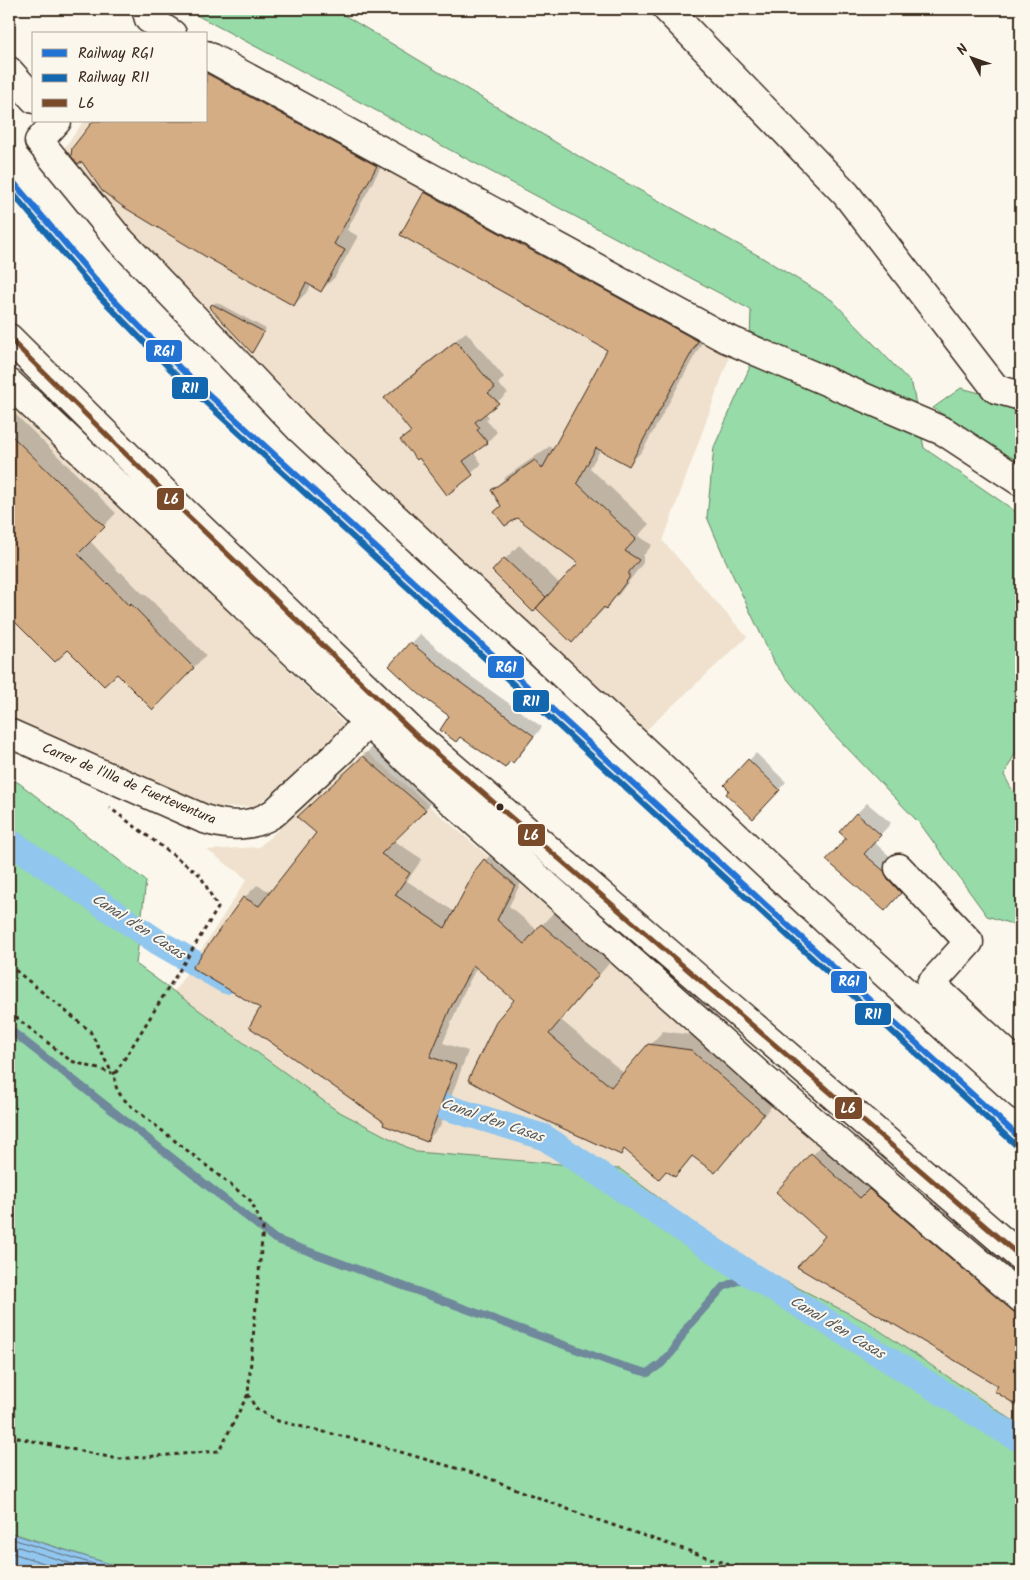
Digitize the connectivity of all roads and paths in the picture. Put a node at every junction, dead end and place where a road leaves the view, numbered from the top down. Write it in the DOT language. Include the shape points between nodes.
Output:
graph roads {
  1 [pos="667,9"];
  2 [pos="143,21"];
  3 [pos="168,32"];
  4 [pos="208,56"];
  5 [pos="9,71"];
  6 [pos="32,97"];
  7 [pos="55,122"];
  8 [pos="9,338"];
  9 [pos="9,383"];
  10 [pos="1021,396"];
  11 [pos="1021,482"];
  12 [pos="376,713"];
  13 [pos="9,733"];
  14 [pos="110,777"];
  15 [pos="899,868"];
  16 [pos="9,965"];
  17 [pos="923,993"];
  18 [pos="9,1012"];
  19 [pos="1021,1067"];
  20 [pos="115,1074"];
  21 [pos="1021,1096"];
  22 [pos="1021,1257"];
  23 [pos="1021,1298"];
  24 [pos="248,1394"];
  25 [pos="9,1436"];
  26 [pos="748,1571"];
  1 -- 10 [label="street" via="846,194 996,390"];
  2 -- 3 [label="street"];
  4 -- 11 [label="street" via="726,338 946,432"];
  5 -- 6 [label="street"];
  7 -- 17 [label="street" via="39,141 119,239 300,429 824,918"];
  8 -- 12 [label="street" via="183,511"];
  9 -- 12 [label="street" via="334,689"];
  12 -- 14 [label="street, Carrer de l'Illa de Fuerteventura" via="341,751 285,804 262,821 234,825 204,819"];
  12 -- 22 [label="street" via="419,738"];
  12 -- 23 [label="street" via="437,788 758,1074"];
  13 -- 14 [label="street, Carrer de l'Illa de Fuerteventura"];
  14 -- 20 [label="path" via="107,806 200,875 218,908"];
  15 -- 17 [label="street" via="969,942"];
  16 -- 20 [label="path" via="90,1031"];
  17 -- 19 [label="street"];
  17 -- 21 [label="street"];
  18 -- 20 [label="path" via="72,1061"];
  20 -- 24 [label="path" via="117,1091 125,1101 251,1200 264,1228"];
  24 -- 25 [label="path" via="219,1451 118,1459"];
  24 -- 26 [label="path" via="256,1410 278,1422 366,1442 482,1476"];
}
